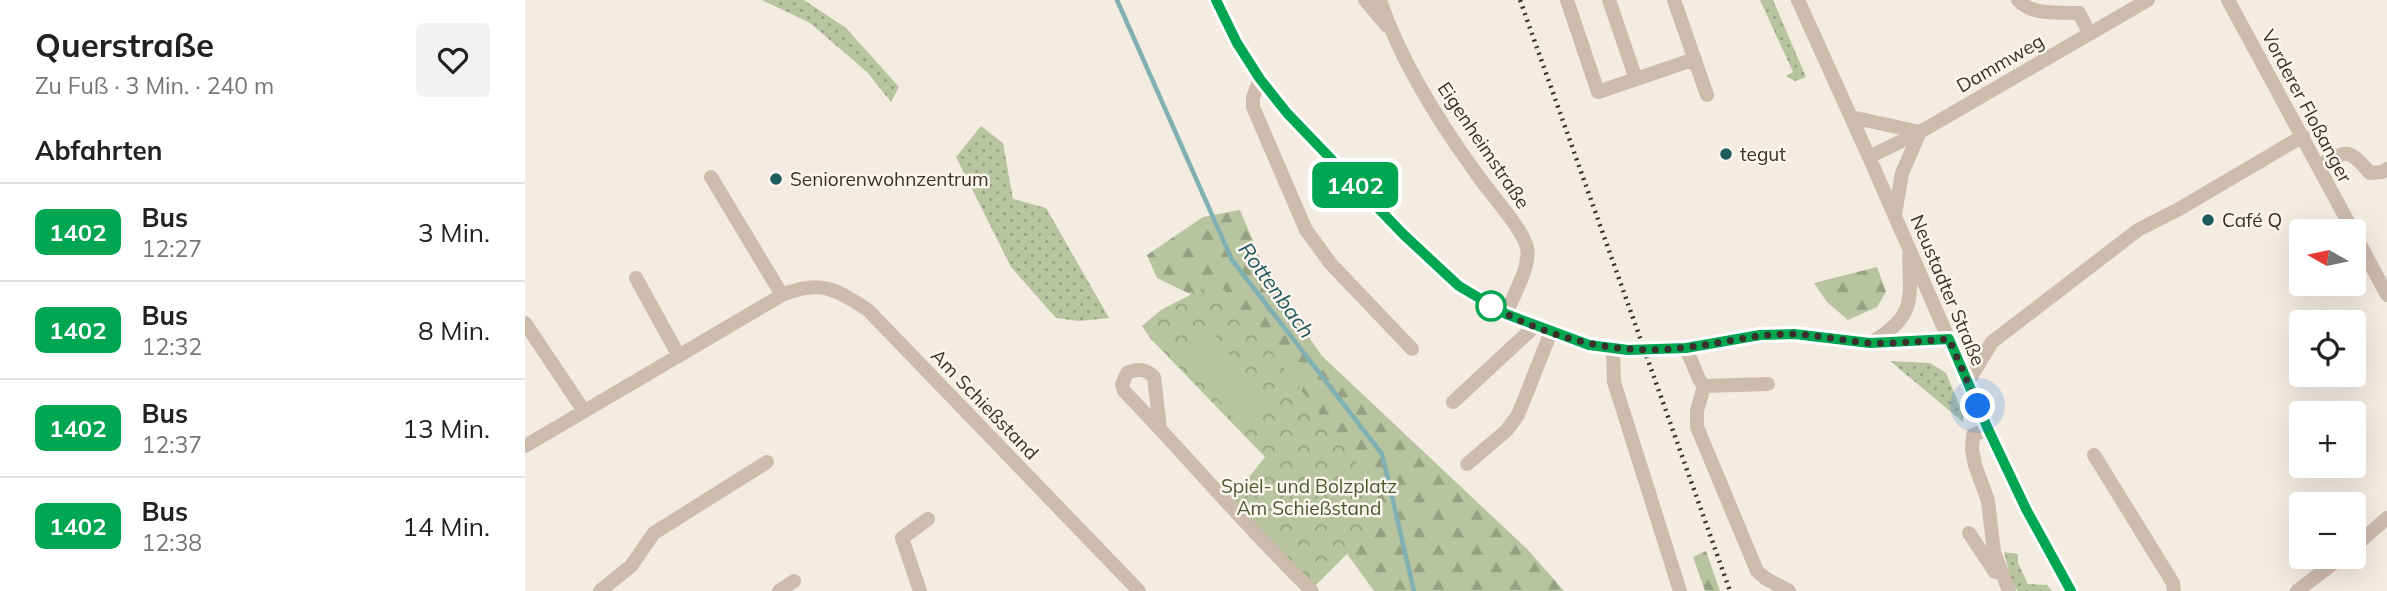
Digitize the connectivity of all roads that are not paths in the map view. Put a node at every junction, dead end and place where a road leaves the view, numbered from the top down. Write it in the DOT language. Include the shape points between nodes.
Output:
graph roads {
  1 [pos="1216,0"];
  2 [pos="1365,0"];
  3 [pos="1380,0"];
  4 [pos="1567,0"];
  5 [pos="1609,0"];
  6 [pos="1674,0"];
  7 [pos="1798,0"];
  8 [pos="2018,0"];
  9 [pos="2148,0"];
  10 [pos="2228,0"];
  11 [pos="1390,30"];
  12 [pos="2089,34"];
  13 [pos="1695,59"];
  14 [pos="1260,79"];
  15 [pos="1636,79"];
  16 [pos="1707,95"];
  17 [pos="1851,117"];
  18 [pos="1920,132"];
  19 [pos="2303,136"];
  20 [pos="1869,157"];
  21 [pos="2318,166"];
  22 [pos="2387,169"];
  23 [pos="712,177"];
  24 [pos="1895,216"];
  25 [pos="2346,219"];
  26 [pos="1909,248"];
  27 [pos="2366,256"];
  28 [pos="636,278"];
  29 [pos="782,295"];
  30 [pos="2387,295"];
  31 [pos="1506,314"];
  32 [pos="525,323"];
  33 [pos="1535,326"];
  34 [pos="1551,332"];
  35 [pos="1949,339"];
  36 [pos="530,342"];
  37 [pos="1870,343"];
  38 [pos="1613,348"];
  39 [pos="1686,348"];
  40 [pos="1412,349"];
  41 [pos="679,356"];
  42 [pos="1968,383"];
  43 [pos="1768,384"];
  44 [pos="1704,386"];
  45 [pos="1453,402"];
  46 [pos="584,411"];
  47 [pos="1160,428"];
  48 [pos="1988,429"];
  49 [pos="525,446"];
  50 [pos="2094,455"];
  51 [pos="767,462"];
  52 [pos="1467,464"];
  53 [pos="2387,518"];
  54 [pos="928,519"];
  55 [pos="1969,533"];
  56 [pos="2366,536"];
  57 [pos="2326,569"];
  58 [pos="794,581"];
  59 [pos="600,591"];
  60 [pos="779,591"];
  61 [pos="921,591"];
  62 [pos="1139,591"];
  63 [pos="1312,591"];
  64 [pos="1680,591"];
  65 [pos="1789,591"];
  66 [pos="2008,591"];
  67 [pos="2071,591"];
  68 [pos="2174,591"];
  69 [pos="2297,591"];
  1 -- 14 [label="street"];
  2 -- 11 [label="street"];
  3 -- 11 [label="street, Eigenheimstraße"];
  4 -- 15 [label="street" via="1598,92"];
  5 -- 15 [label="street"];
  6 -- 13 [label="street"];
  7 -- 17 [label="street, Neustadter Straße"];
  8 -- 12 [label="street" via="2034,10 2079,13"];
  9 -- 12 [label="street, Dammweg"];
  10 -- 19 [label="street, Vorderer Floßanger"];
  11 -- 31 [label="street, Eigenheimstraße" via="1436,111 1527,248 1525,269"];
  12 -- 18 [label="street, Dammweg"];
  13 -- 15 [label="street"];
  13 -- 16 [label="street"];
  14 -- 31 [label="street" via="1403,234 1459,286"];
  14 -- 40 [label="street" via="1253,107 1305,230"];
  17 -- 18 [label="street"];
  17 -- 20 [label="street, Neustadter Straße"];
  18 -- 20 [label="street, Dammweg"];
  18 -- 24 [label="street" via="1902,173"];
  19 -- 21 [label="street, Vorderer Floßanger"];
  19 -- 42 [label="street" via="2138,230 1992,342"];
  20 -- 24 [label="street, Neustadter Straße"];
  21 -- 22 [label="street" via="2343,153 2353,154 2370,173"];
  21 -- 25 [label="street, Vorderer Floßanger"];
  23 -- 29 [label="street"];
  24 -- 26 [label="street, Neustadter Straße"];
  26 -- 35 [label="street, Neustadter Straße"];
  26 -- 37 [label="street" via="1908,309"];
  27 -- 30 [label="street, Vorderer Floßanger"];
  28 -- 41 [label="street"];
  29 -- 41 [label="street, Am Schießstand"];
  29 -- 62 [label="street, Am Schießstand" via="823,287 841,292 868,310"];
  31 -- 33 [label="street"];
  32 -- 36 [label="street"];
  33 -- 34 [label="street"];
  33 -- 45 [label="street"];
  34 -- 38 [label="street"];
  34 -- 52 [label="street" via="1518,415"];
  35 -- 37 [label="street"];
  35 -- 42 [label="street, Neustadter Straße"];
  36 -- 46 [label="street"];
  37 -- 39 [label="street" via="1782,334"];
  38 -- 39 [label="street"];
  38 -- 64 [label="street" via="1613,382"];
  39 -- 44 [label="street"];
  41 -- 46 [label="street, Am Schießstand"];
  42 -- 48 [label="street, Neustadter Straße"];
  43 -- 44 [label="street"];
  44 -- 65 [label="street" via="1697,427 1757,571"];
  46 -- 49 [label="street, Am Schießstand"];
  47 -- 63 [label="street"];
  48 -- 66 [label="street" via="1973,435 1972,449 1988,500 1994,552"];
  48 -- 67 [label="street, Neustadter Straße"];
  50 -- 68 [label="street"];
  51 -- 59 [label="street" via="654,533 631,566"];
  53 -- 56 [label="street"];
  54 -- 61 [label="street" via="902,538"];
  55 -- 66 [label="street"];
  57 -- 69 [label="street"];
  58 -- 60 [label="street"];
}
